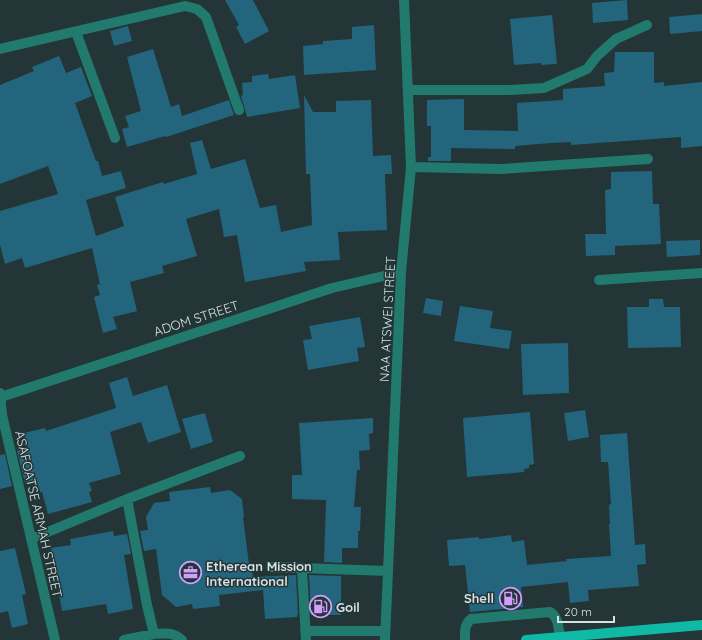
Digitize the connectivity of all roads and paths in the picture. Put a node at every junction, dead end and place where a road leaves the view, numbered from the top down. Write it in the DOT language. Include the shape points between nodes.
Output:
graph roads {
  1 [pos="404,0"];
  2 [pos="647,25"];
  3 [pos="76,32"];
  4 [pos="0,49"];
  5 [pos="408,90"];
  6 [pos="239,110"];
  7 [pos="115,138"];
  8 [pos="648,159"];
  9 [pos="411,167"];
  10 [pos="402,272"];
  11 [pos="702,273"];
  12 [pos="599,280"];
  13 [pos="0,395"];
  14 [pos="1,415"];
  15 [pos="240,456"];
  16 [pos="128,499"];
  17 [pos="31,539"];
  18 [pos="271,567"];
  19 [pos="302,569"];
  20 [pos="388,571"];
  21 [pos="702,625"];
  22 [pos="154,634"];
  23 [pos="385,635"];
  24 [pos="305,636"];
  25 [pos="560,637"];
  26 [pos="54,640"];
  27 [pos="124,640"];
  28 [pos="182,640"];
  29 [pos="466,640"];
  30 [pos="526,640"];
  1 -- 5 [label="street, NAA ATSWEI STREET"];
  2 -- 5 [label="street" via="616,39 587,69 544,88"];
  3 -- 4 [label="street"];
  3 -- 6 [label="street" via="185,6 197,9 206,17"];
  3 -- 7 [label="street"];
  5 -- 9 [label="street, NAA ATSWEI STREET"];
  8 -- 9 [label="street" via="501,169"];
  9 -- 10 [label="street, NAA ATSWEI STREET"];
  10 -- 13 [label="street, ADOM STREET" via="324,291"];
  10 -- 20 [label="street, NAA ATSWEI STREET"];
  11 -- 12 [label="street"];
  13 -- 14 [label="street, ASAFOATSE ARMAH STREET"];
  14 -- 17 [label="street, ASAFOATSE ARMAH STREET"];
  15 -- 16 [label="street"];
  16 -- 17 [label="street"];
  16 -- 22 [label="street"];
  17 -- 26 [label="street, ASAFOATSE ARMAH STREET"];
  18 -- 19 [label="street"];
  19 -- 20 [label="street"];
  19 -- 24 [label="street"];
  20 -- 23 [label="street, NAA ATSWEI STREET"];
  21 -- 25 [label="main road"];
  22 -- 27 [label="street"];
  22 -- 28 [label="street" via="170,632"];
  23 -- 24 [label="street"];
  25 -- 29 [label="street" via="557,620 550,612 471,619 466,623"];
  25 -- 30 [label="main road"];
}
